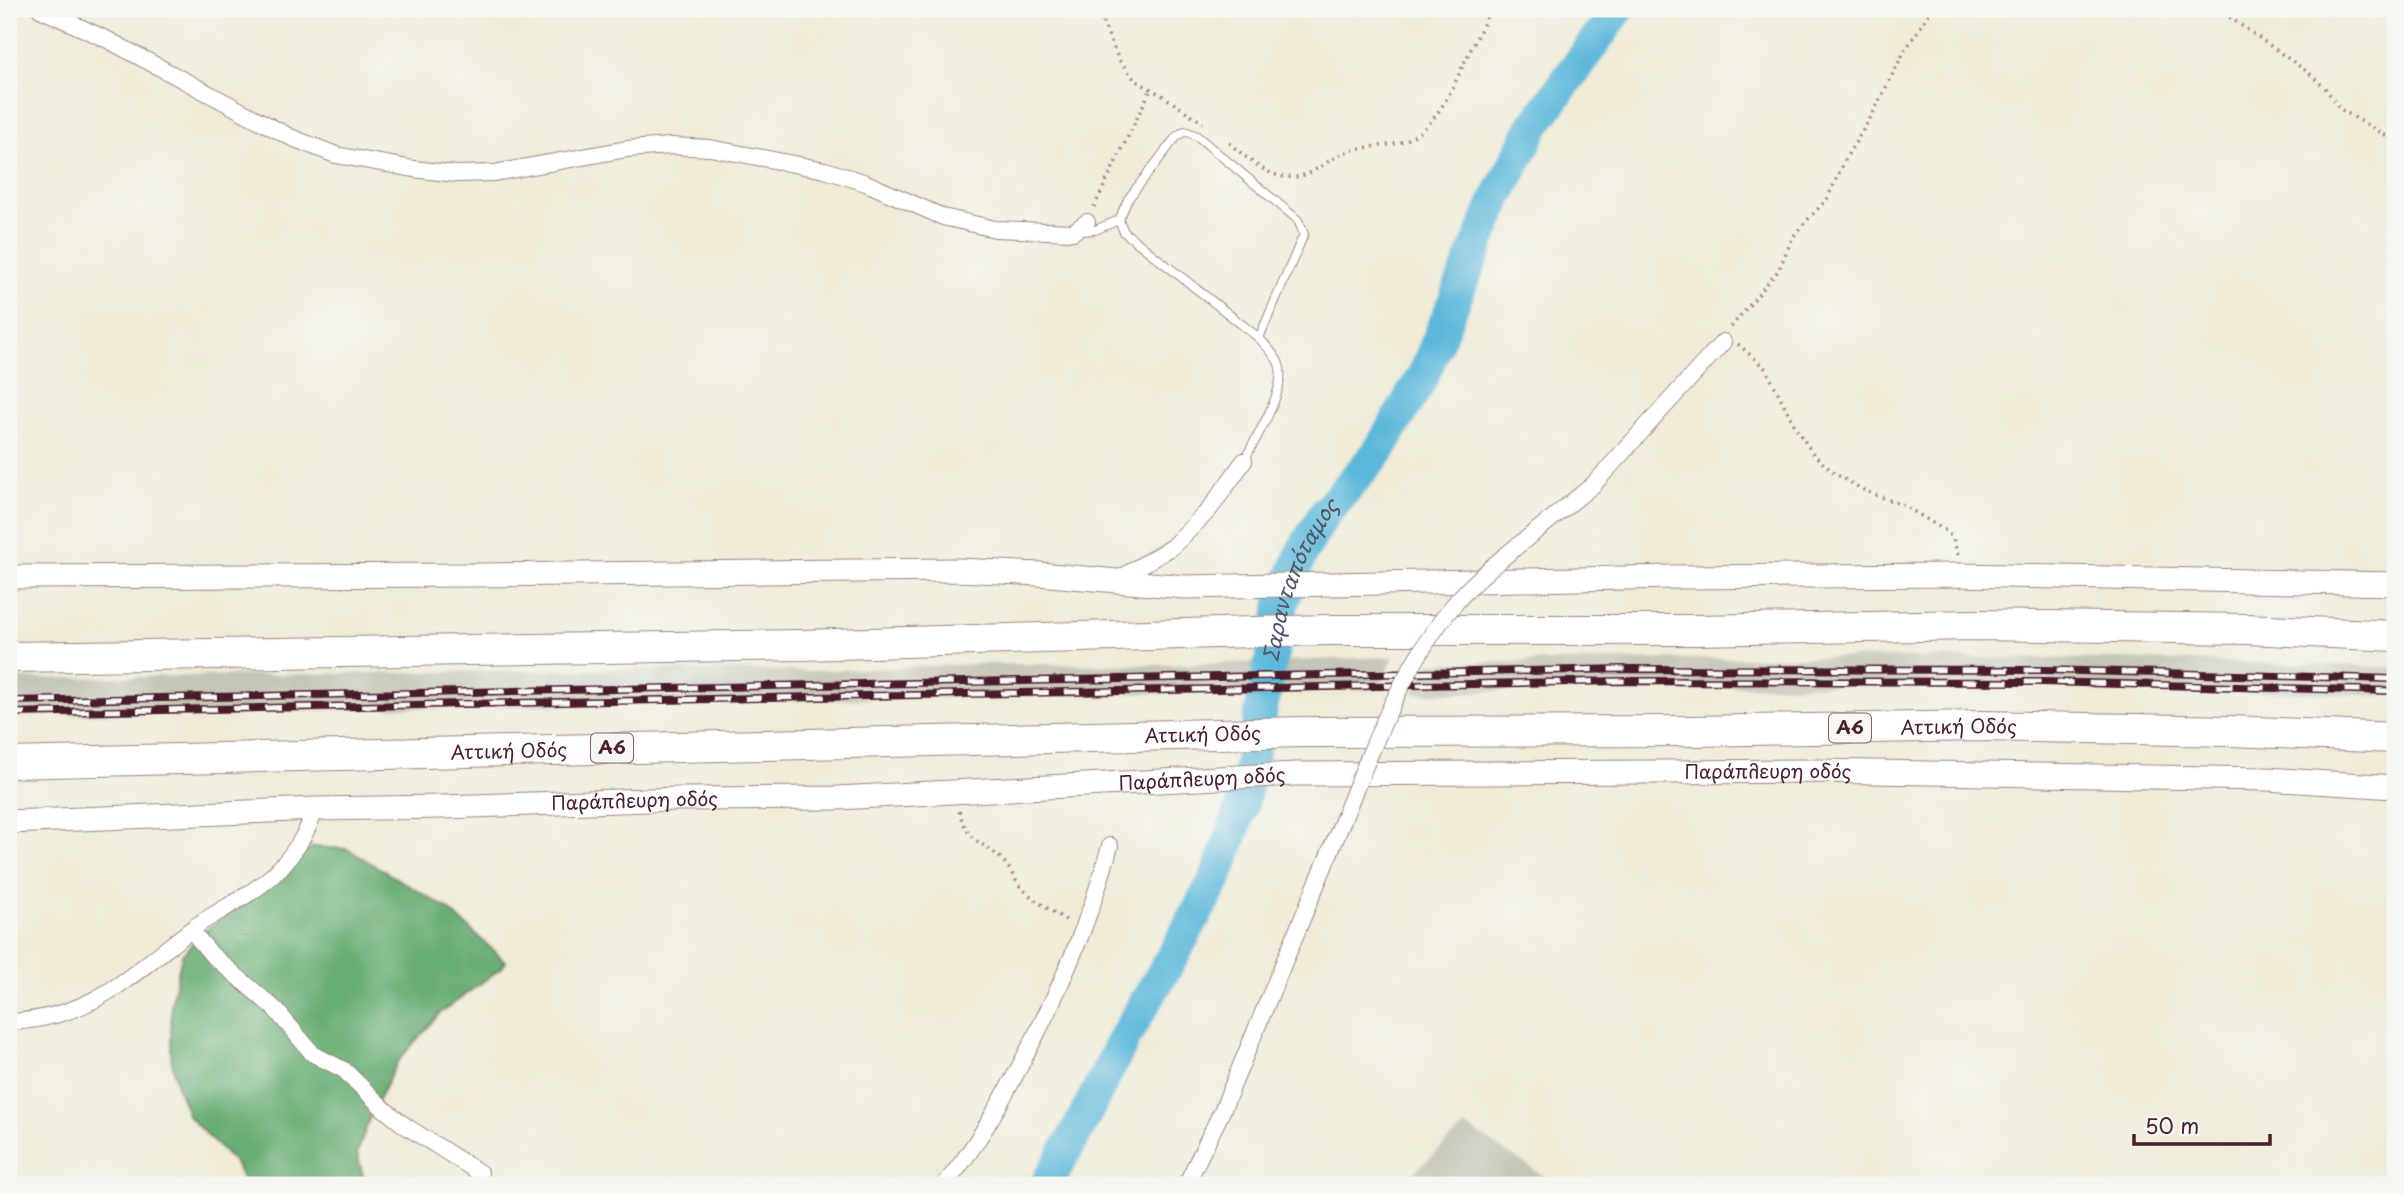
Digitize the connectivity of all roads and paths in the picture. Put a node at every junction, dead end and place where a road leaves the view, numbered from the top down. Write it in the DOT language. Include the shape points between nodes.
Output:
graph roads {
  1 [pos="40,9"];
  2 [pos="1088,9"];
  3 [pos="1490,9"];
  4 [pos="1932,9"];
  5 [pos="2218,9"];
  6 [pos="1098,11"];
  7 [pos="1151,89"];
  8 [pos="1211,129"];
  9 [pos="1221,137"];
  10 [pos="2395,141"];
  11 [pos="1119,220"];
  12 [pos="1080,227"];
  13 [pos="1259,338"];
  14 [pos="1723,342"];
  15 [pos="1244,461"];
  16 [pos="1959,575"];
  17 [pos="9,577"];
  18 [pos="1117,580"];
  19 [pos="2395,584"];
  20 [pos="2395,636"];
  21 [pos="9,657"];
  22 [pos="2395,738"];
  23 [pos="9,763"];
  24 [pos="2395,787"];
  25 [pos="954,792"];
  26 [pos="315,809"];
  27 [pos="9,822"];
  28 [pos="1110,846"];
  29 [pos="191,930"];
  30 [pos="1082,931"];
  31 [pos="9,1022"];
  32 [pos="480,1173"];
  33 [pos="944,1185"];
  34 [pos="1186,1185"];
  1 -- 12 [label="street" via="290,137 336,155 456,174 494,173 627,149 710,148 825,170 943,217 995,229"];
  2 -- 6 [label="path"];
  3 -- 9 [label="path" via="1442,108 1408,139 1362,147 1305,175 1277,177"];
  4 -- 14 [label="path" via="1904,51 1827,199 1793,237 1778,271"];
  5 -- 10 [label="path" via="2309,73 2340,109"];
  6 -- 7 [label="path" via="1119,60 1135,80"];
  7 -- 8 [label="path"];
  7 -- 12 [label="path"];
  11 -- 12 [label="lane" via="1095,230"];
  11 -- 13 [label="lane" via="1124,232"];
  11 -- 13 [label="lane" via="1128,199 1185,131 1298,220 1304,234"];
  13 -- 15 [label="lane" via="1280,366 1280,388"];
  14 -- 16 [label="path" via="1738,344 1766,369 1797,430 1834,473 1946,531 1958,550"];
  14 -- 34 [label="street, bridge" via="1593,485 1494,565 1458,600 1428,640 1387,716 1222,1111"];
  15 -- 18 [label="street" via="1209,510 1172,547"];
  16 -- 18 [label="street" via="1248,587"];
  16 -- 19 [label="street"];
  17 -- 18 [label="street" via="958,570"];
  20 -- 21 [label="highway" via="1975,625 1326,630 802,645"];
  22 -- 23 [label="highway, Αττική Οδός / Α6" via="1982,726 1304,732"];
  24 -- 25 [label="street, Παράπλευρη οδός" via="2266,779 1817,771 1296,774"];
  25 -- 26 [label="street, Παράπλευρη οδός"];
  25 -- 30 [label="path" via="965,830 1005,863 1038,902"];
  26 -- 27 [label="street, Παράπλευρη οδός"];
  26 -- 29 [label="street" via="309,830 271,877"];
  28 -- 30 [label="street"];
  29 -- 31 [label="street" via="119,987 92,1002 32,1021"];
  29 -- 32 [label="street" via="211,954 275,1009 313,1054 344,1070 404,1125"];
  30 -- 33 [label="street" via="1058,995 1001,1102"];
}
